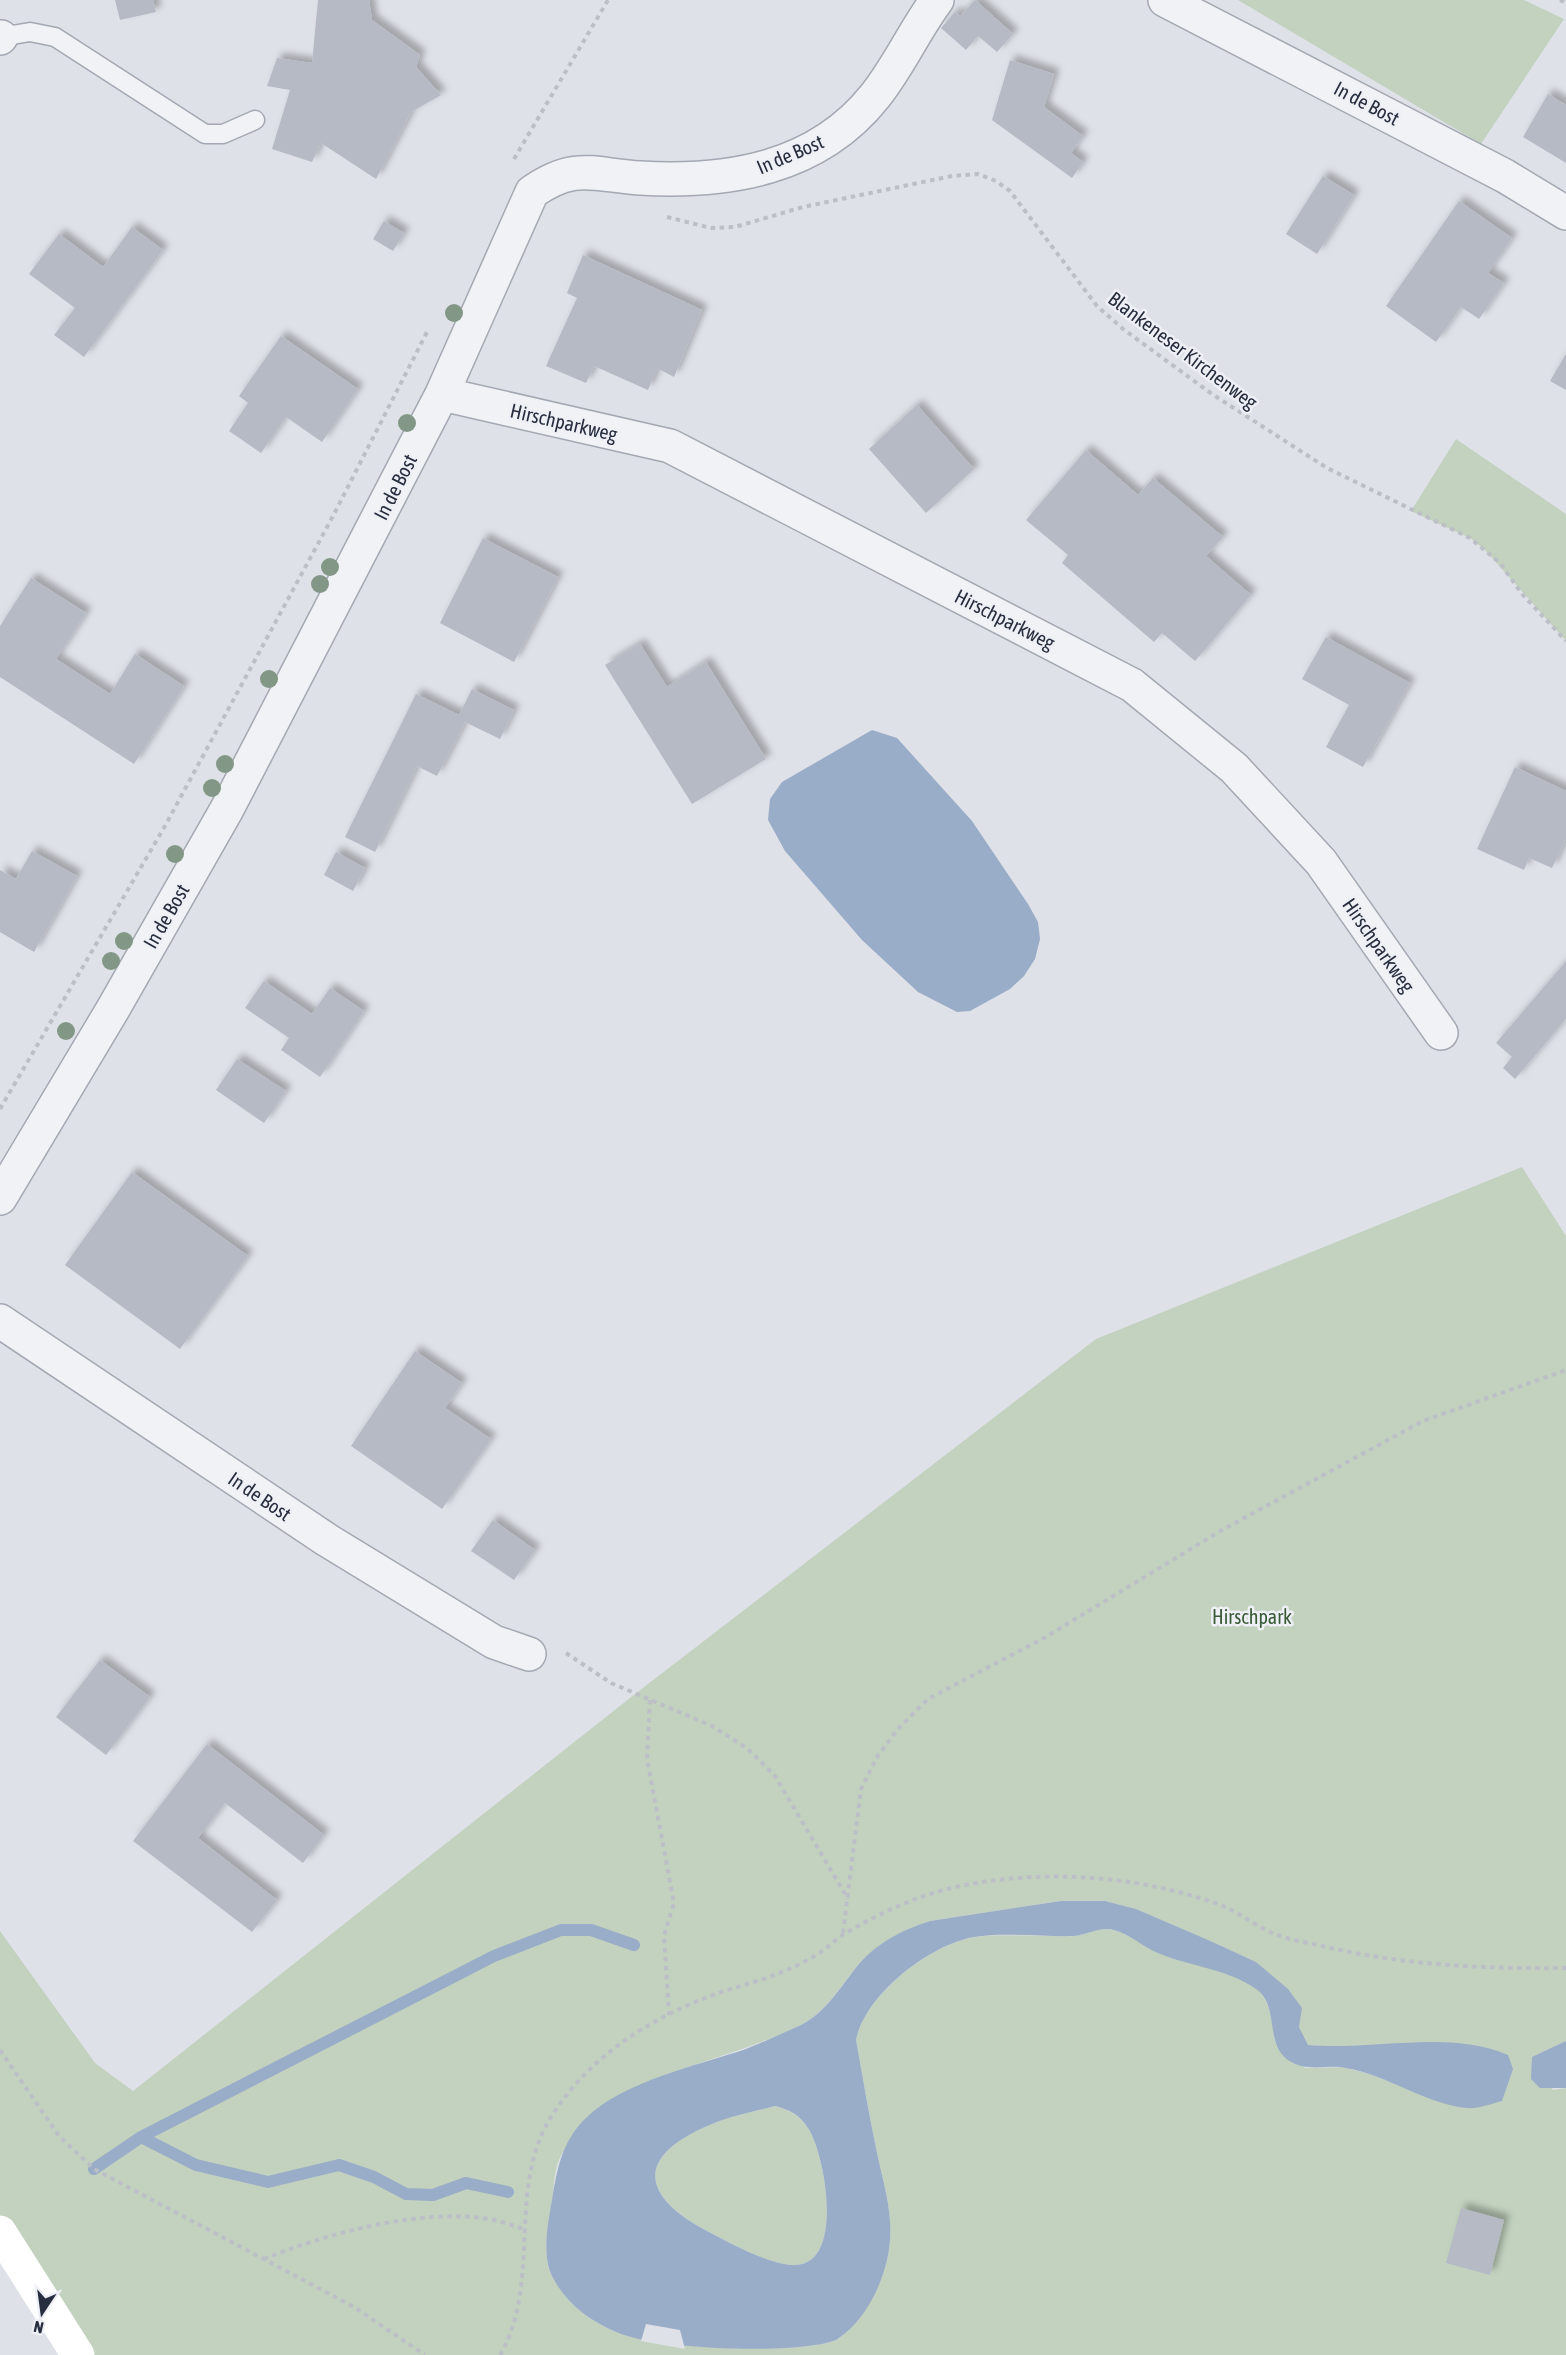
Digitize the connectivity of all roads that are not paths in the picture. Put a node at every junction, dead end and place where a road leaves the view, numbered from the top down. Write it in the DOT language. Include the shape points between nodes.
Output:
graph roads {
  1 [pos="937,0"];
  2 [pos="1165,0"];
  3 [pos="1,37"];
  4 [pos="255,120"];
  5 [pos="1566,213"];
  6 [pos="442,394"];
  7 [pos="1441,1033"];
  8 [pos="0,1198"];
  9 [pos="0,1321"];
  10 [pos="529,1654"];
  11 [pos="0,2232"];
  12 [pos="78,2355"];
  1 -- 6 [label="street, In de Bost" via="875,96 843,130 807,151 771,167 725,177 640,178 580,171 562,175 532,192"];
  2 -- 5 [label="street, In de Bost" via="1505,176"];
  3 -- 4 [label="lane" via="30,32 55,37 206,134 223,134"];
  6 -- 7 [label="street, Hirschparkweg" via="670,446 1132,685 1234,768 1321,862"];
  6 -- 8 [label="street, In de Bost" via="226,809"];
  9 -- 10 [label="street, In de Bost" via="327,1540 494,1642"];
  11 -- 12 [label="main road"];
}
